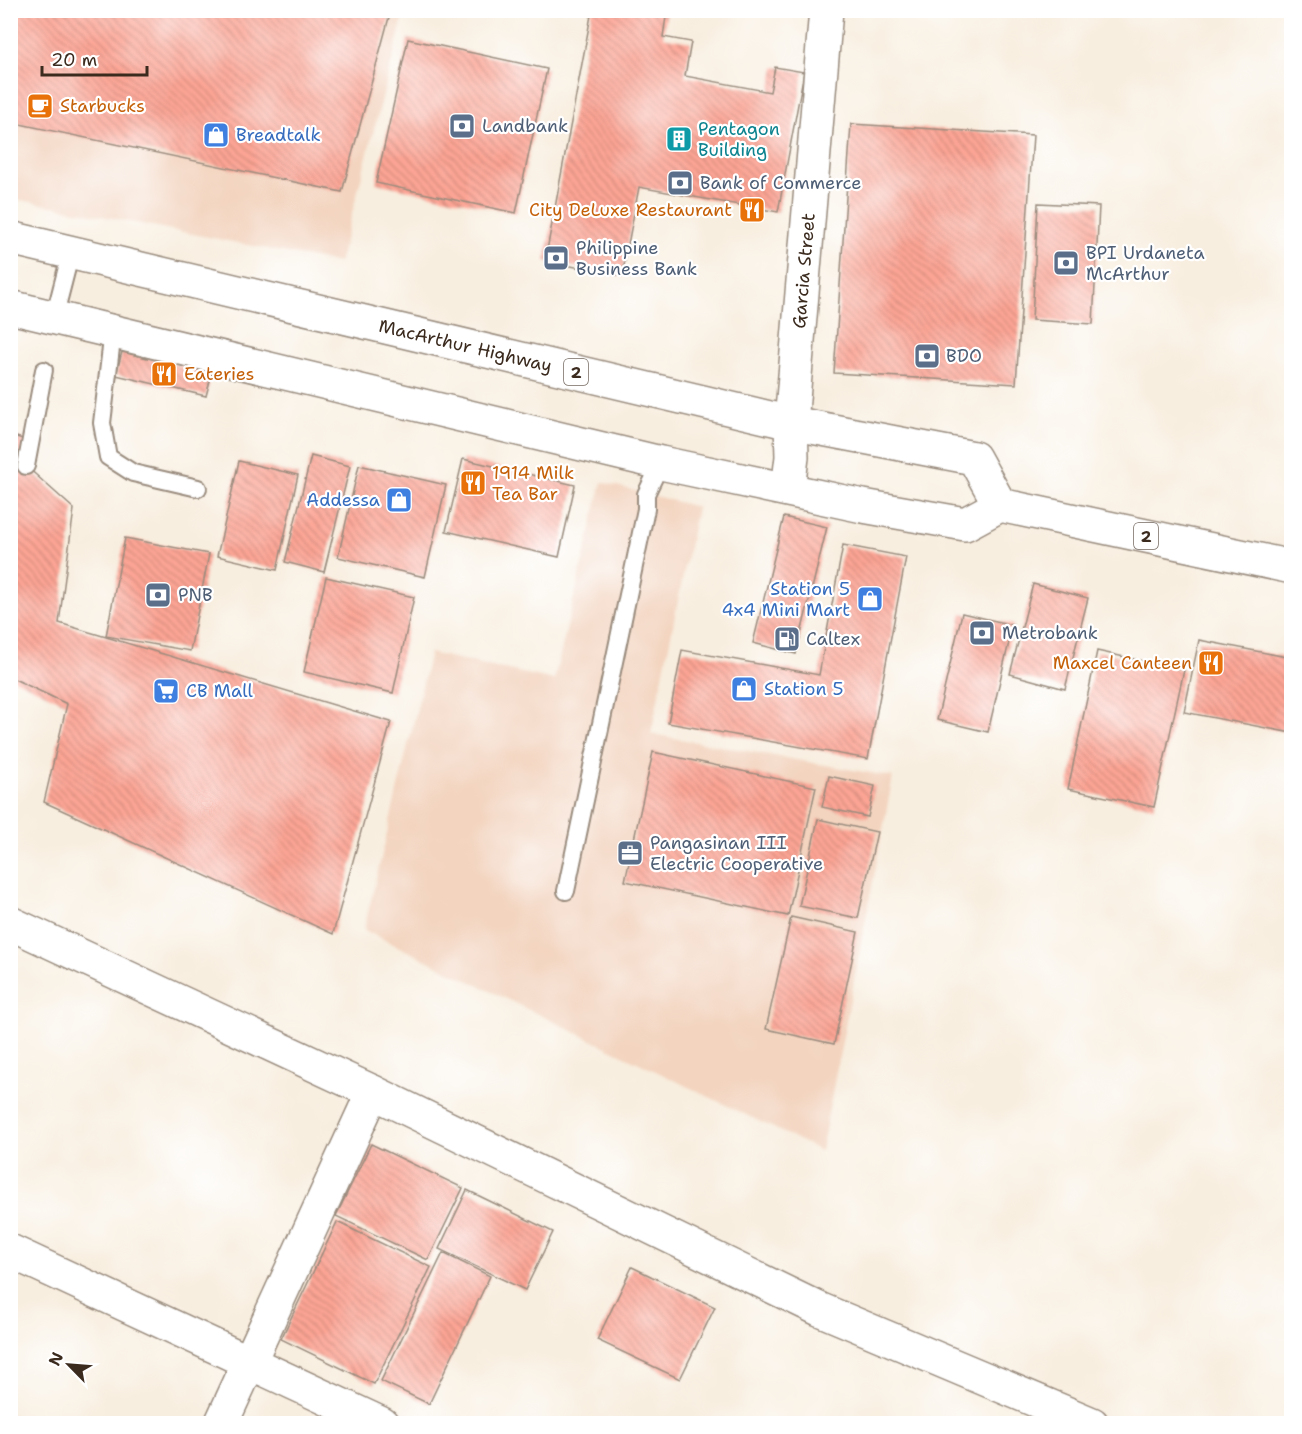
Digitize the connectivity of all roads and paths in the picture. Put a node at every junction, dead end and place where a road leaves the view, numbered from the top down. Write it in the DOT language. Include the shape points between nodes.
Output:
graph roads {
  1 [pos="826,10"];
  2 [pos="10,238"];
  3 [pos="71,252"];
  4 [pos="10,307"];
  5 [pos="54,318"];
  6 [pos="113,331"];
  7 [pos="44,370"];
  8 [pos="792,423"];
  9 [pos="661,463"];
  10 [pos="26,466"];
  11 [pos="198,488"];
  12 [pos="788,489"];
  13 [pos="1000,505"];
  14 [pos="1292,567"];
  15 [pos="566,891"];
  16 [pos="10,923"];
  17 [pos="374,1092"];
  18 [pos="10,1251"];
  19 [pos="250,1361"];
  20 [pos="221,1424"];
  21 [pos="382,1424"];
  22 [pos="1092,1424"];
  1 -- 8 [label="street, Garcia Street"];
  2 -- 3 [label="street, MacArthur Highway / 2"];
  3 -- 5 [label="lane"];
  3 -- 8 [label="street, MacArthur Highway / 2"];
  4 -- 5 [label="street"];
  5 -- 6 [label="street"];
  6 -- 9 [label="street"];
  6 -- 11 [label="lane" via="102,423 108,457 133,473"];
  7 -- 10 [label="lane"];
  8 -- 12 [label="street, Garcia Street"];
  8 -- 13 [label="street, MacArthur Highway / 2" via="974,458"];
  9 -- 12 [label="street"];
  9 -- 15 [label="lane" via="646,494"];
  12 -- 13 [label="street" via="965,525"];
  13 -- 14 [label="street, 2"];
  16 -- 17 [label="street"];
  17 -- 19 [label="street"];
  17 -- 22 [label="street" via="819,1309"];
  18 -- 19 [label="street"];
  19 -- 20 [label="street"];
  19 -- 21 [label="street"];
}
